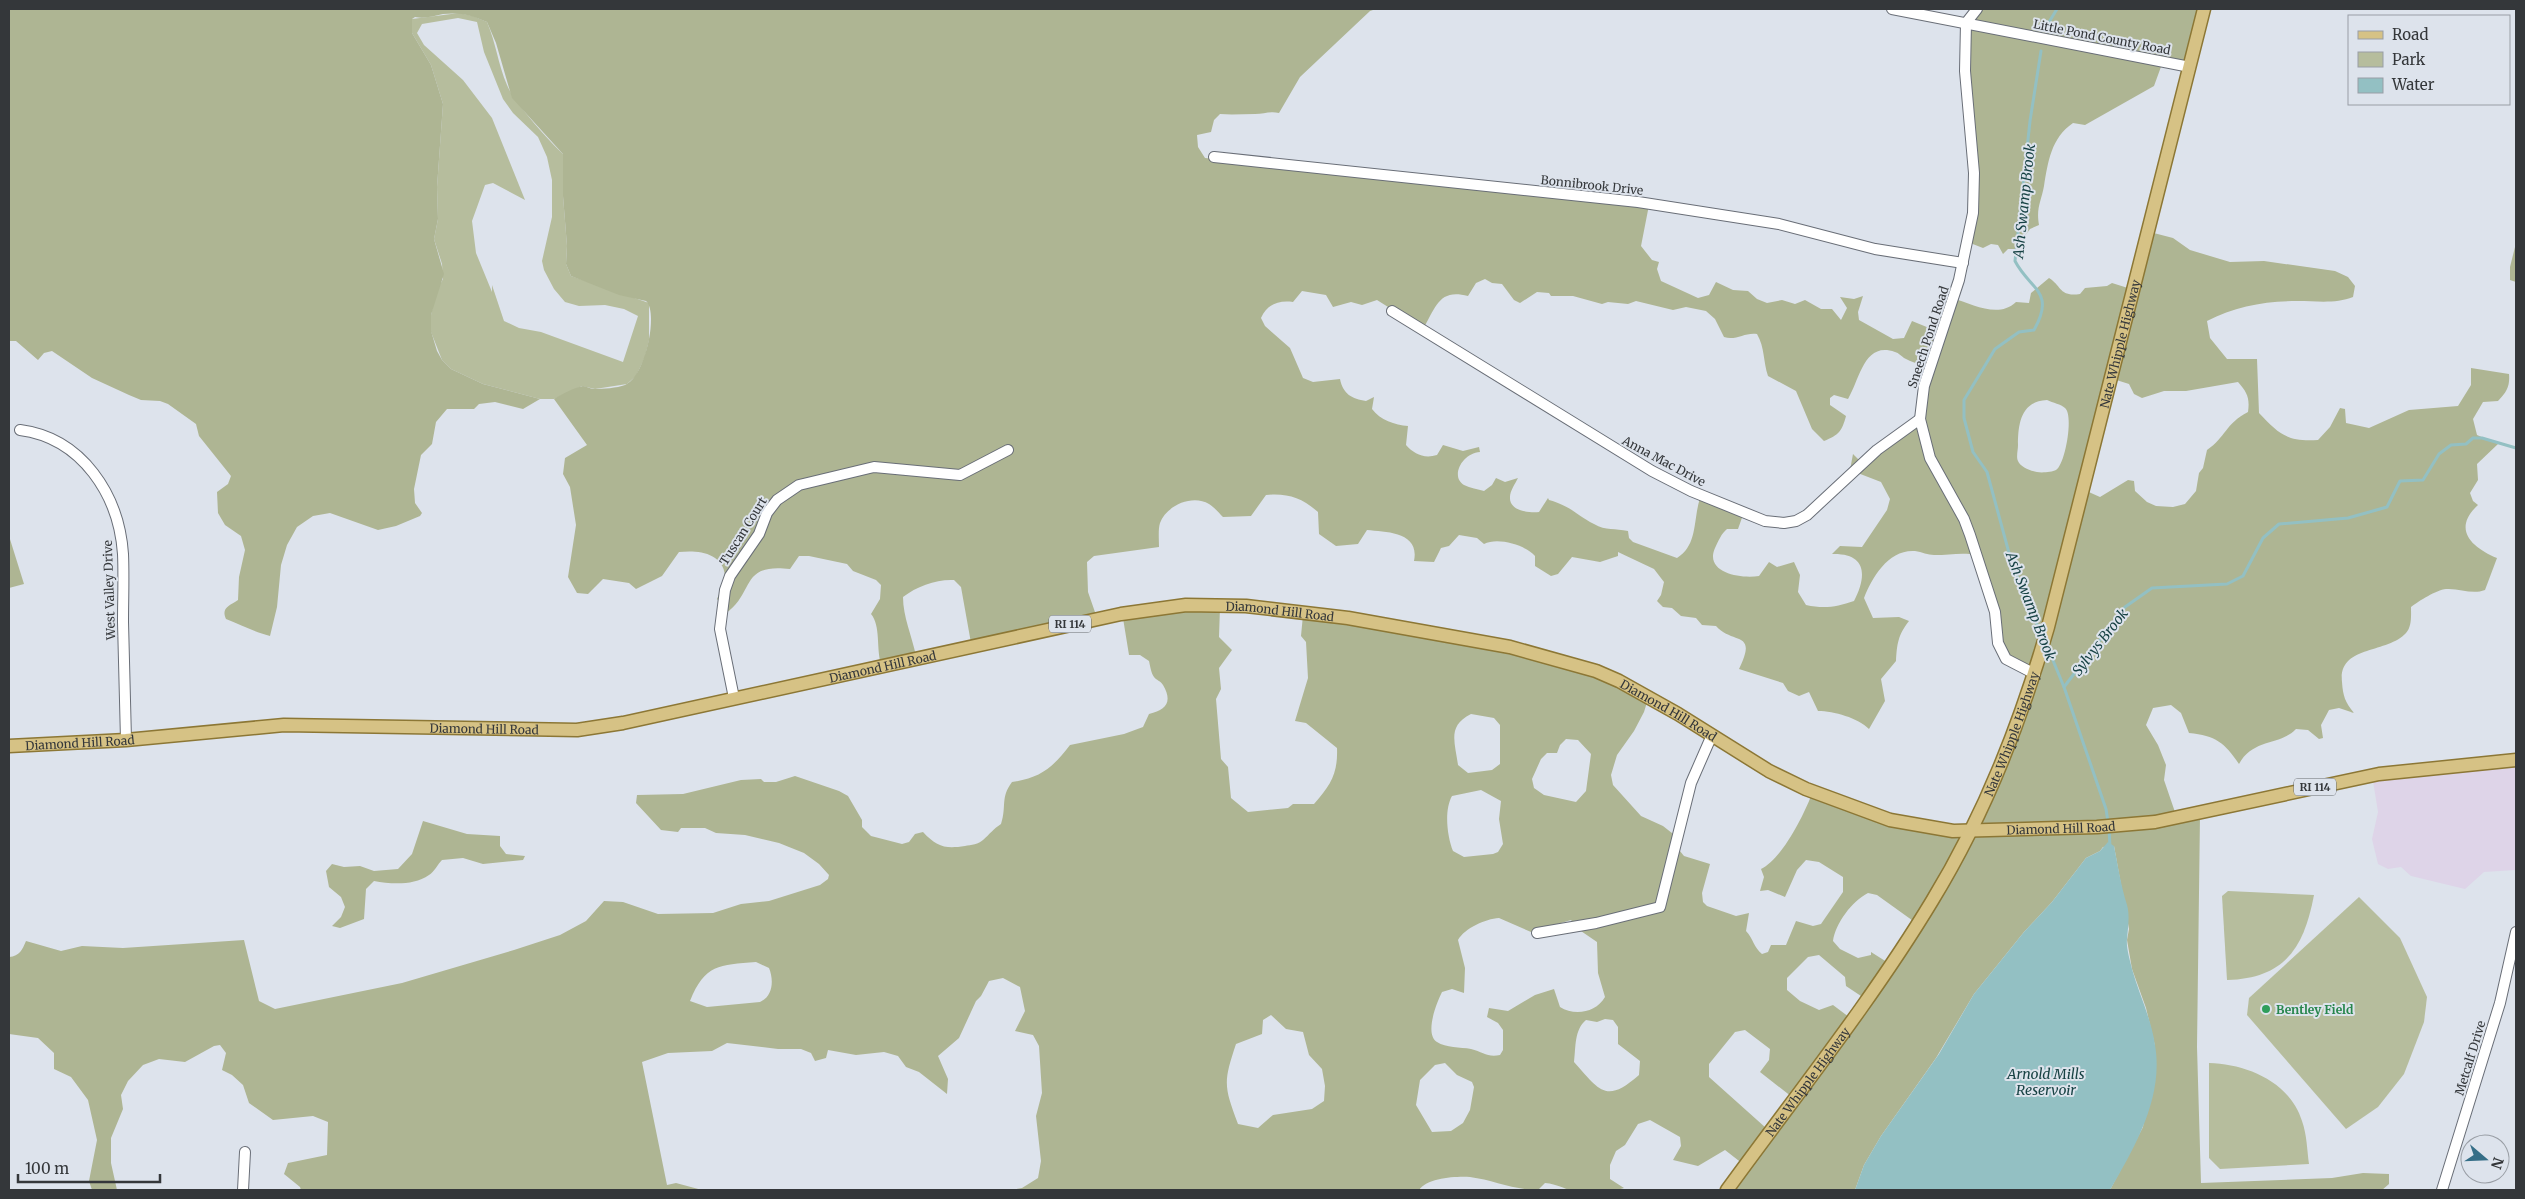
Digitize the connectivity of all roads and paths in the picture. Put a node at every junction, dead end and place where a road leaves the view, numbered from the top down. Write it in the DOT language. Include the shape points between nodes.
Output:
graph roads {
  1 [pos="1892,9"];
  2 [pos="1976,9"];
  3 [pos="2204,9"];
  4 [pos="1966,23"];
  5 [pos="2190,67"];
  6 [pos="1214,158"];
  7 [pos="1963,263"];
  8 [pos="1392,311"];
  9 [pos="1920,419"];
  10 [pos="20,430"];
  11 [pos="1008,450"];
  12 [pos="2035,674"];
  13 [pos="734,698"];
  14 [pos="1712,735"];
  15 [pos="126,740"];
  16 [pos="9,746"];
  17 [pos="2516,760"];
  18 [pos="2516,768"];
  19 [pos="1970,831"];
  20 [pos="2516,932"];
  21 [pos="1537,933"];
  22 [pos="245,1152"];
  23 [pos="243,1190"];
  24 [pos="1727,1190"];
  25 [pos="2442,1190"];
  1 -- 4 [label="street, Little Pond County Road"];
  2 -- 4 [label="street"];
  3 -- 5 [label="main road, Nate Whipple Highway"];
  4 -- 5 [label="street, Little Pond County Road"];
  4 -- 7 [label="street, Sneech Pond Road" via="1974,192"];
  5 -- 12 [label="main road, Nate Whipple Highway"];
  6 -- 7 [label="street, Bonnibrook Drive" via="1638,202 1779,224 1875,249"];
  7 -- 9 [label="street, Sneech Pond Road" via="1924,386"];
  8 -- 9 [label="street, Anna Mac Drive" via="1652,471 1691,491 1765,521 1784,523 1807,515 1877,450"];
  9 -- 12 [label="street, Sneech Pond Road" via="1930,458 1970,535 1995,612 1998,643 2006,659"];
  10 -- 15 [label="street, West Valley Drive" via="40,432 76,454 103,487 118,522 123,553"];
  11 -- 13 [label="street, Tuscan Court" via="960,475 874,467 800,485 785,493 767,512 759,534 730,576 725,590 720,629"];
  12 -- 19 [label="main road, Nate Whipple Highway"];
  13 -- 14 [label="main road, Diamond Hill Road / RI 114" via="1121,614 1186,605 1222,604 1348,618 1510,647 1596,671 1619,681"];
  13 -- 15 [label="main road, Diamond Hill Road / RI 114" via="624,723 577,730 293,724"];
  14 -- 19 [label="main road, Diamond Hill Road / RI 114" via="1769,771 1848,806 1928,828"];
  14 -- 21 [label="street" via="1691,783 1660,907"];
  15 -- 16 [label="main road, Diamond Hill Road / RI 114"];
  17 -- 18 [label="street"];
  17 -- 19 [label="main road, Diamond Hill Road / RI 114" via="2380,774 2174,820"];
  19 -- 24 [label="main road, Nate Whipple Highway" via="1932,901 1886,972"];
  20 -- 25 [label="street, Metcalf Drive" via="2500,1003"];
  22 -- 23 [label="street"];
}
